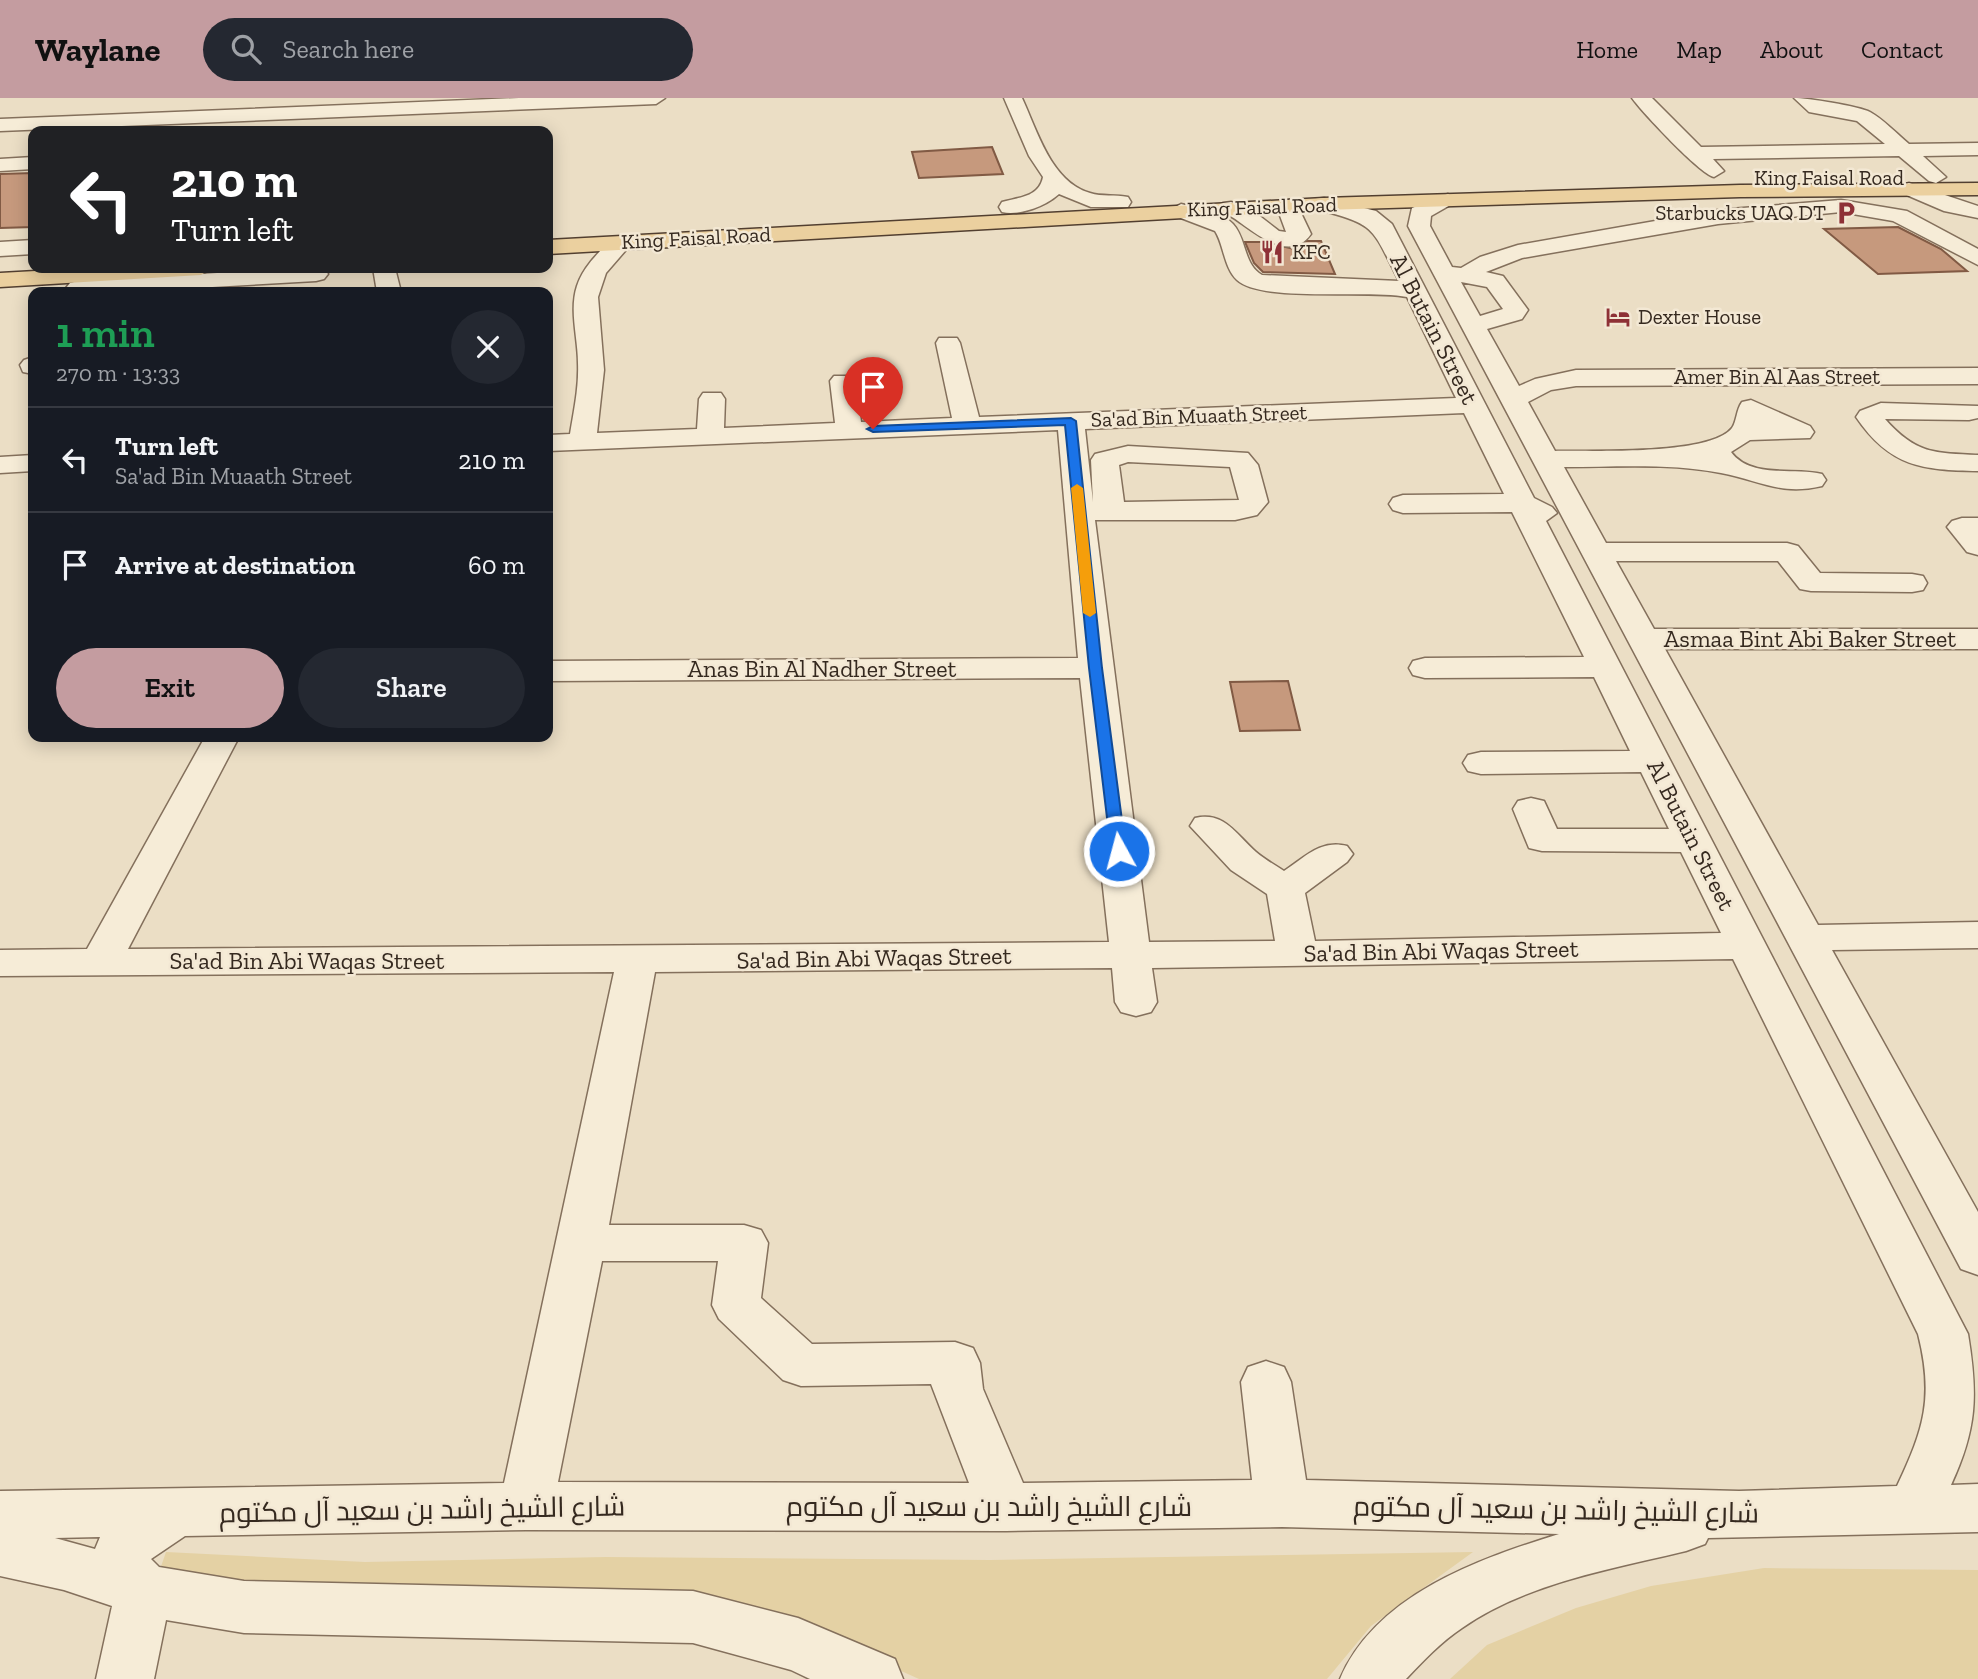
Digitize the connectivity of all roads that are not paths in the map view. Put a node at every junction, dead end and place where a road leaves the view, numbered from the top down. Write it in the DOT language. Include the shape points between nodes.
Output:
graph roads {
  1 [pos="210,98"];
  2 [pos="656,98"];
  3 [pos="1013,98"];
  4 [pos="1641,98"];
  5 [pos="1803,98"];
  6 [pos="610,99"];
  7 [pos="383,109"];
  8 [pos="200,117"];
  9 [pos="0,125"];
  10 [pos="378,126"];
  11 [pos="1978,149"];
  12 [pos="1903,150"];
  13 [pos="1695,153"];
  14 [pos="28,163"];
  15 [pos="0,165"];
  16 [pos="1052,177"];
  17 [pos="1936,177"];
  18 [pos="1720,178"];
  19 [pos="1975,181"];
  20 [pos="1912,189"];
  21 [pos="1808,190"];
  22 [pos="1448,200"];
  23 [pos="1120,202"];
  24 [pos="1310,204"];
  25 [pos="1830,206"];
  26 [pos="1010,207"];
  27 [pos="1231,208"];
  28 [pos="1181,210"];
  29 [pos="1978,212"];
  30 [pos="28,233"];
  31 [pos="553,234"];
  32 [pos="0,235"];
  33 [pos="621,243"];
  34 [pos="28,247"];
  35 [pos="553,247"];
  36 [pos="0,249"];
  37 [pos="1978,258"];
  38 [pos="28,263"];
  39 [pos="0,265"];
  40 [pos="147,273"];
  41 [pos="172,273"];
  42 [pos="298,273"];
  43 [pos="321,273"];
  44 [pos="1432,276"];
  45 [pos="0,280"];
  46 [pos="189,281"];
  47 [pos="79,285"];
  48 [pos="292,287"];
  49 [pos="1473,326"];
  50 [pos="947,343"];
  51 [pos="1489,356"];
  52 [pos="1944,376"];
  53 [pos="1978,376"];
  54 [pos="1730,377"];
  55 [pos="1576,378"];
  56 [pos="843,381"];
  57 [pos="712,399"];
  58 [pos="1512,399"];
  59 [pos="1473,405"];
  60 [pos="1974,416"];
  61 [pos="1160,417"];
  62 [pos="1071,421"];
  63 [pos="967,425"];
  64 [pos="849,430"];
  65 [pos="710,436"];
  66 [pos="651,438"];
  67 [pos="582,441"];
  68 [pos="553,443"];
  69 [pos="1177,455"];
  70 [pos="1721,458"];
  71 [pos="1545,459"];
  72 [pos="28,463"];
  73 [pos="1978,463"];
  74 [pos="0,464"];
  75 [pos="645,467"];
  76 [pos="1812,480"];
  77 [pos="1522,503"];
  78 [pos="1403,504"];
  79 [pos="1096,511"];
  80 [pos="1579,522"];
  81 [pos="1978,527"];
  82 [pos="1978,546"];
  83 [pos="1595,552"];
  84 [pos="1912,583"];
  85 [pos="1643,639"];
  86 [pos="1978,639"];
  87 [pos="570,661"];
  88 [pos="1605,667"];
  89 [pos="1095,668"];
  90 [pos="1425,668"];
  91 [pos="219,742"];
  92 [pos="1653,761"];
  93 [pos="1481,763"];
  94 [pos="1531,809"];
  95 [pos="1197,827"];
  96 [pos="1694,841"];
  97 [pos="1334,854"];
  98 [pos="1285,889"];
  99 [pos="1978,935"];
  100 [pos="1805,937"];
  101 [pos="1747,946"];
  102 [pos="1298,954"];
  103 [pos="1132,955"];
  104 [pos="637,960"];
  105 [pos="101,961"];
  106 [pos="0,963"];
  107 [pos="1136,1002"];
  108 [pos="582,1243"];
  109 [pos="1978,1256"];
  110 [pos="1266,1382"];
  111 [pos="1282,1503"];
  112 [pos="526,1506"];
  113 [pos="1006,1507"];
  114 [pos="1978,1508"];
  115 [pos="1913,1510"];
  116 [pos="179,1511"];
  117 [pos="0,1515"];
  118 [pos="1739,1515"];
  119 [pos="0,1551"];
  120 [pos="144,1590"];
  121 [pos="125,1679"];
  122 [pos="874,1679"];
  123 [pos="1369,1679"];
  1 -- 8 [label="street"];
  2 -- 6 [label="street"];
  3 -- 16 [label="street"];
  4 -- 13 [label="street"];
  5 -- 12 [label="street" via="1821,109 1863,116"];
  6 -- 7 [label="street"];
  7 -- 8 [label="street"];
  7 -- 10 [label="street"];
  8 -- 9 [label="street"];
  11 -- 12 [label="street"];
  12 -- 13 [label="street"];
  12 -- 17 [label="street"];
  13 -- 18 [label="street"];
  14 -- 15 [label="street"];
  16 -- 23 [label="street" via="1083,199"];
  16 -- 26 [label="street" via="1051,190 1042,198"];
  17 -- 18 [label="main road, King Faisal Road"];
  17 -- 19 [label="main road, King Faisal Road"];
  18 -- 23 [label="main road, King Faisal Road"];
  19 -- 20 [label="main road, King Faisal Road"];
  20 -- 21 [label="main road, King Faisal Road"];
  20 -- 29 [label="street"];
  21 -- 22 [label="main road, King Faisal Road"];
  21 -- 25 [label="street"];
  22 -- 24 [label="main road, King Faisal Road"];
  22 -- 44 [label="street, Al Butain Street" via="1430,206 1418,217"];
  23 -- 26 [label="main road, King Faisal Road"];
  24 -- 27 [label="main road, King Faisal Road"];
  24 -- 27 [label="street" via="1290,213 1300,234 1284,239 1265,235 1251,217"];
  24 -- 44 [label="street, Al Butain Street" via="1359,212 1380,224"];
  25 -- 37 [label="street" via="1899,216"];
  25 -- 44 [label="street" via="1718,217 1518,252"];
  26 -- 31 [label="main road, King Faisal Road"];
  27 -- 28 [label="main road, King Faisal Road"];
  28 -- 33 [label="main road, King Faisal Road"];
  28 -- 44 [label="street" via="1223,226 1244,274 1255,281 1385,285"];
  30 -- 32 [label="street"];
  33 -- 35 [label="main road, King Faisal Road"];
  33 -- 67 [label="street" via="601,263 585,293 591,381"];
  34 -- 36 [label="street"];
  38 -- 39 [label="main road"];
  40 -- 47 [label="main road"];
  41 -- 46 [label="street"];
  42 -- 46 [label="street"];
  43 -- 48 [label="street"];
  44 -- 49 [label="street, Al Butain Street"];
  44 -- 49 [label="street" via="1498,283 1516,310 1510,316"];
  44 -- 59 [label="street, Al Butain Street"];
  45 -- 47 [label="main road"];
  46 -- 47 [label="street"];
  49 -- 51 [label="street, Al Butain Street"];
  50 -- 63 [label="street"];
  51 -- 55 [label="street, Amer Bin Al Aas Street" via="1525,369"];
  51 -- 58 [label="street, Al Butain Street"];
  52 -- 53 [label="street, Amer Bin Al Aas Street"];
  52 -- 54 [label="street, Amer Bin Al Aas Street"];
  52 -- 60 [label="street"];
  54 -- 55 [label="street, Amer Bin Al Aas Street"];
  54 -- 70 [label="street" via="1748,420"];
  55 -- 58 [label="street, Amer Bin Al Aas Street" via="1544,384"];
  56 -- 64 [label="street"];
  57 -- 65 [label="street"];
  58 -- 71 [label="street, Al Butain Street"];
  59 -- 61 [label="street, Sa'ad Bin Muaath Street"];
  59 -- 77 [label="street, Al Butain Street"];
  60 -- 73 [label="street" via="1881,411 1869,417 1904,453 1928,461"];
  61 -- 62 [label="street, Sa'ad Bin Muaath Street"];
  61 -- 69 [label="street"];
  62 -- 63 [label="street, Sa'ad Bin Muaath Street"];
  62 -- 79 [label="street"];
  63 -- 64 [label="street, Sa'ad Bin Muaath Street"];
  64 -- 65 [label="street, Sa'ad Bin Muaath Street"];
  65 -- 66 [label="street, Sa'ad Bin Muaath Street"];
  66 -- 67 [label="street, Sa'ad Bin Muaath Street"];
  66 -- 75 [label="street"];
  67 -- 68 [label="street, Sa'ad Bin Muaath Street"];
  69 -- 79 [label="street" via="1128,454 1105,460"];
  69 -- 79 [label="street" via="1238,459 1254,502 1235,511"];
  70 -- 71 [label="street"];
  70 -- 76 [label="street" via="1770,480"];
  71 -- 80 [label="street, Al Butain Street"];
  72 -- 74 [label="street"];
  77 -- 78 [label="street"];
  77 -- 80 [label="street"];
  77 -- 88 [label="street, Al Butain Street"];
  79 -- 89 [label="street"];
  80 -- 83 [label="street, Al Butain Street"];
  81 -- 82 [label="street" via="1962,527"];
  83 -- 84 [label="street" via="1787,552 1811,582"];
  83 -- 85 [label="street, Al Butain Street"];
  85 -- 86 [label="street, Asmaa Bint Abi Baker Street"];
  85 -- 100 [label="street, Al Butain Street"];
  87 -- 89 [label="street, Anas Bin Al Nadher Street"];
  88 -- 90 [label="street"];
  88 -- 92 [label="street, Al Butain Street"];
  89 -- 103 [label="street"];
  91 -- 105 [label="street"];
  92 -- 93 [label="street"];
  92 -- 96 [label="street, Al Butain Street"];
  94 -- 96 [label="street" via="1542,841"];
  95 -- 98 [label="street"];
  96 -- 101 [label="street, Al Butain Street"];
  97 -- 98 [label="street"];
  98 -- 102 [label="street"];
  99 -- 100 [label="street"];
  100 -- 109 [label="street, Al Butain Street"];
  101 -- 102 [label="street, Sa'ad Bin Abi Waqas Street"];
  101 -- 115 [label="street, Al Butain Street" via="1935,1317 1951,1360 1954,1411 1948,1435"];
  102 -- 103 [label="street, Sa'ad Bin Abi Waqas Street"];
  103 -- 104 [label="street, Sa'ad Bin Abi Waqas Street"];
  103 -- 107 [label="street"];
  104 -- 105 [label="street, Sa'ad Bin Abi Waqas Street"];
  104 -- 108 [label="street"];
  105 -- 106 [label="street, Sa'ad Bin Abi Waqas Street"];
  108 -- 112 [label="street"];
  108 -- 113 [label="street" via="744,1243 736,1305 801,1365 955,1363 957,1389"];
  110 -- 111 [label="street"];
  111 -- 113 [label="street, شارع الشيخ راشد بن سعيد آل مكتوم"];
  111 -- 118 [label="street, شارع الشيخ راشد بن سعيد آل مكتوم"];
  112 -- 113 [label="street, شارع الشيخ راشد بن سعيد آل مكتوم"];
  112 -- 116 [label="street, شارع الشيخ راشد بن سعيد آل مكتوم"];
  114 -- 115 [label="street, شارع الشيخ راشد بن سعيد آل مكتوم"];
  115 -- 118 [label="street, شارع الشيخ راشد بن سعيد آل مكتوم"];
  116 -- 117 [label="street, شارع الشيخ راشد بن سعيد آل مكتوم"];
  116 -- 120 [label="street" via="121,1550 120,1566"];
  118 -- 123 [label="street" via="1547,1563 1450,1603"];
  119 -- 120 [label="street"];
  120 -- 121 [label="street"];
  120 -- 122 [label="street" via="244,1607 693,1617 798,1645"];
}
